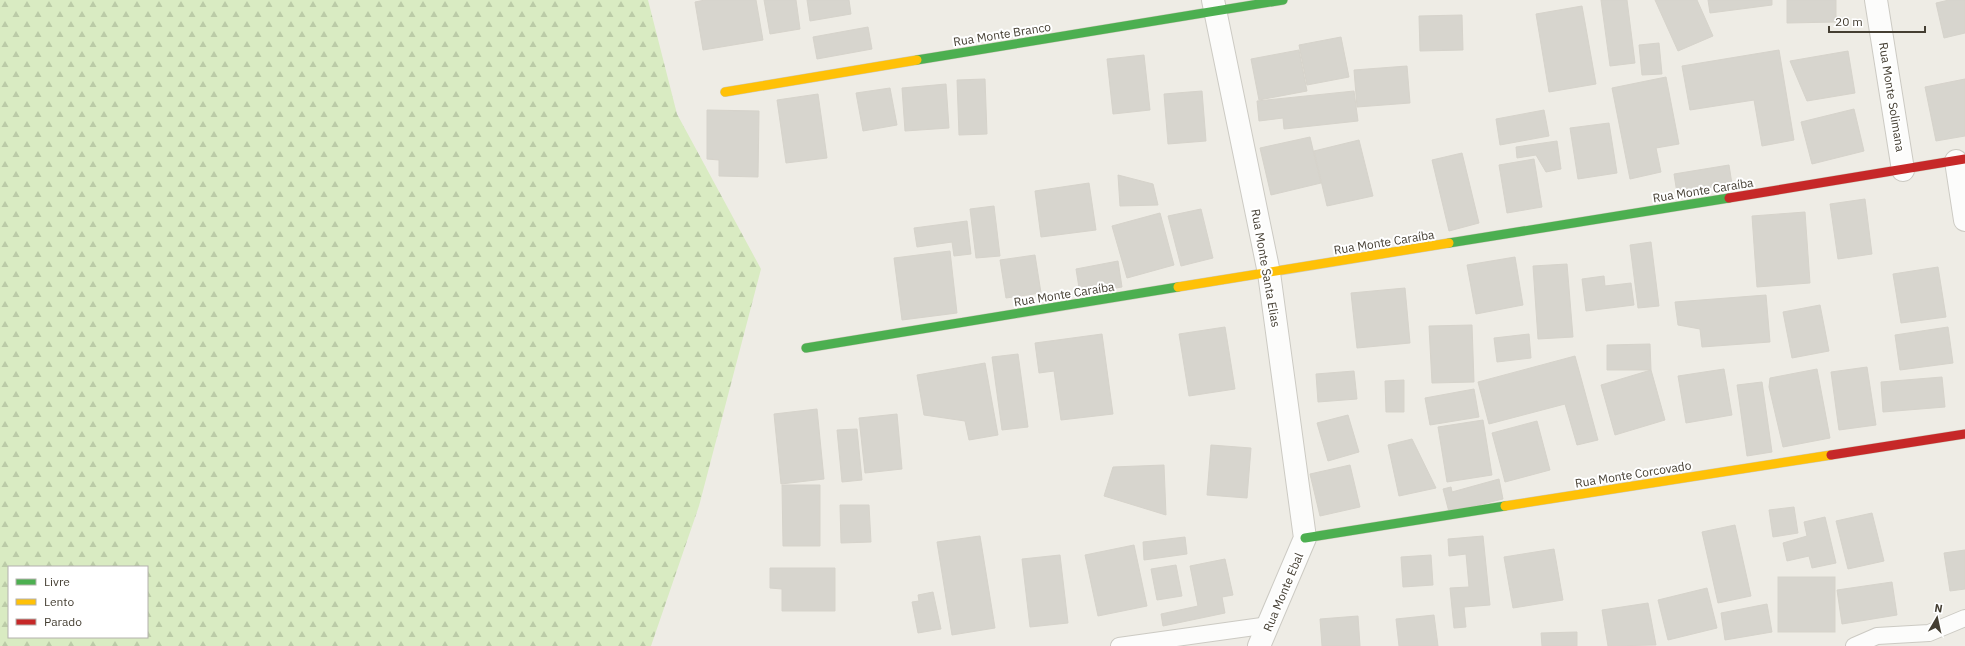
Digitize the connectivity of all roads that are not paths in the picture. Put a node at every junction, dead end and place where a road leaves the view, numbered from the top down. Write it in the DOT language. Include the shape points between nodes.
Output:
graph roads {
  1 [pos="1283,0"];
  2 [pos="1876,0"];
  3 [pos="1214,5"];
  4 [pos="724,92"];
  5 [pos="1961,160"];
  6 [pos="1903,170"];
  7 [pos="1965,220"];
  8 [pos="1269,273"];
  9 [pos="806,348"];
  10 [pos="1965,434"];
  11 [pos="1306,538"];
  12 [pos="1965,618"];
  13 [pos="1269,625"];
  14 [pos="1119,646"];
  15 [pos="1259,646"];
  16 [pos="1854,646"];
  1 -- 3 [label="street, Rua Monte Branco"];
  2 -- 6 [label="street, Rua Monte Solimana"];
  3 -- 4 [label="street, Rua Monte Branco"];
  3 -- 8 [label="street, Rua Monte Santa Elias"];
  5 -- 6 [label="street, Rua Monte Caraíba"];
  5 -- 7 [label="street"];
  6 -- 8 [label="street, Rua Monte Caraíba"];
  8 -- 9 [label="street, Rua Monte Caraíba"];
  8 -- 11 [label="street, Rua Monte Santa Elias"];
  10 -- 11 [label="street, Rua Monte Corcovado"];
  11 -- 13 [label="street, Rua Monte Ebal"];
  12 -- 16 [label="lane" via="1929,633 1877,636"];
  13 -- 14 [label="lane"];
  13 -- 15 [label="street, Rua Monte Ebal"];
}
